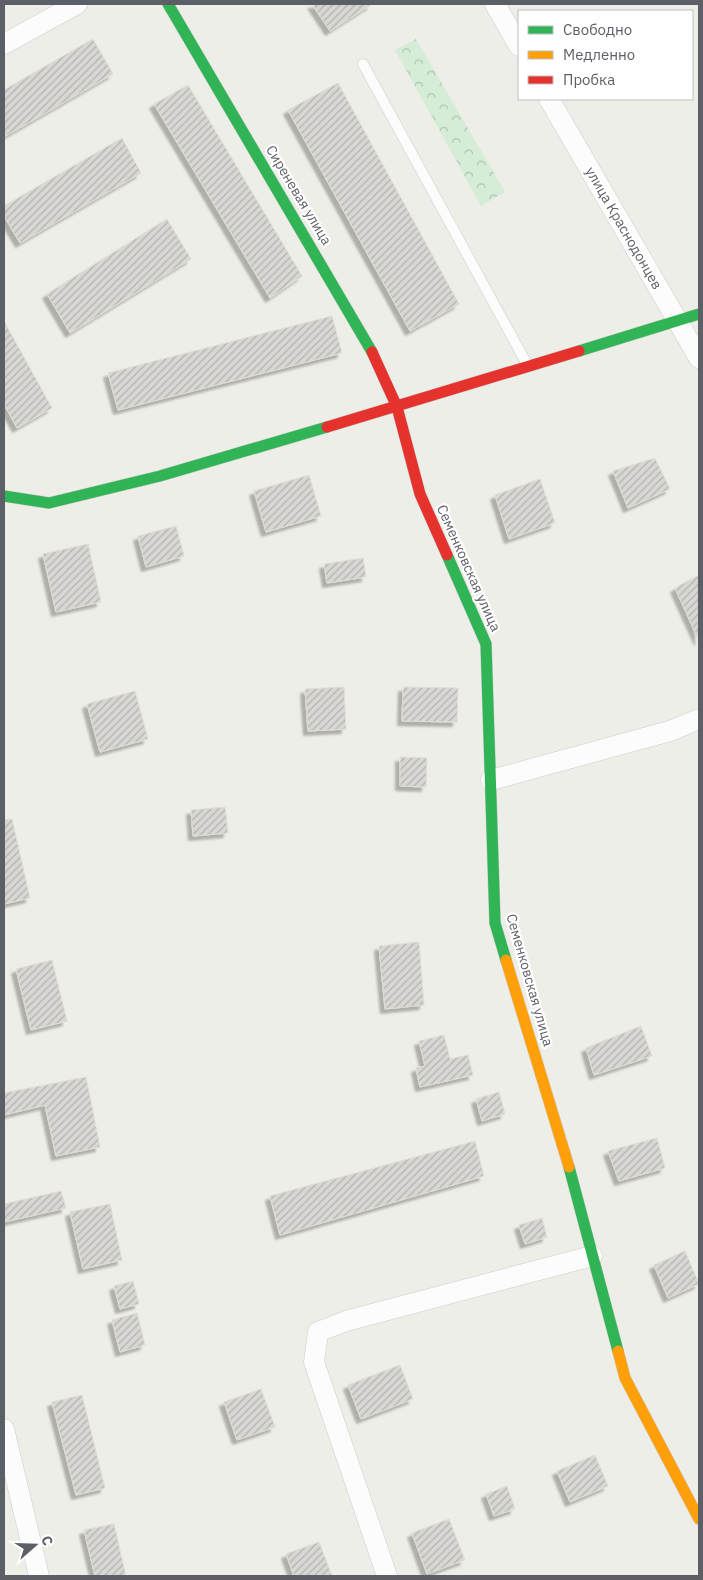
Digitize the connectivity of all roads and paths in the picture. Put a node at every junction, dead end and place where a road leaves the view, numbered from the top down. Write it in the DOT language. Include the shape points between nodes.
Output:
graph roads {
  1 [pos="76,4"];
  2 [pos="168,4"];
  3 [pos="495,4"];
  4 [pos="4,44"];
  5 [pos="518,44"];
  6 [pos="363,64"];
  7 [pos="550,100"];
  8 [pos="699,314"];
  9 [pos="677,320"];
  10 [pos="699,358"];
  11 [pos="528,366"];
  12 [pos="396,406"];
  13 [pos="4,496"];
  14 [pos="699,719"];
  15 [pos="491,780"];
  16 [pos="592,1256"];
  17 [pos="4,1429"];
  18 [pos="699,1519"];
  19 [pos="39,1576"];
  20 [pos="387,1576"];
  1 -- 4 [label="street"];
  2 -- 12 [label="street, Сиреневая улица" via="344,301 372,351"];
  3 -- 5 [label="street"];
  6 -- 11 [label="lane"];
  7 -- 9 [label="street, улица Краснодонцев"];
  8 -- 9 [label="street"];
  9 -- 10 [label="street, улица Краснодонцев"];
  9 -- 11 [label="street"];
  11 -- 12 [label="street"];
  12 -- 13 [label="street" via="160,476 49,503"];
  12 -- 15 [label="street, Семенковская улица" via="420,494 486,644"];
  14 -- 15 [label="street" via="670,731"];
  15 -- 16 [label="street, Семенковская улица" via="495,923 566,1156"];
  16 -- 18 [label="street, Семенковская улица" via="625,1378"];
  16 -- 20 [label="street" via="346,1321 318,1332 314,1362"];
  17 -- 19 [label="street"];
}
